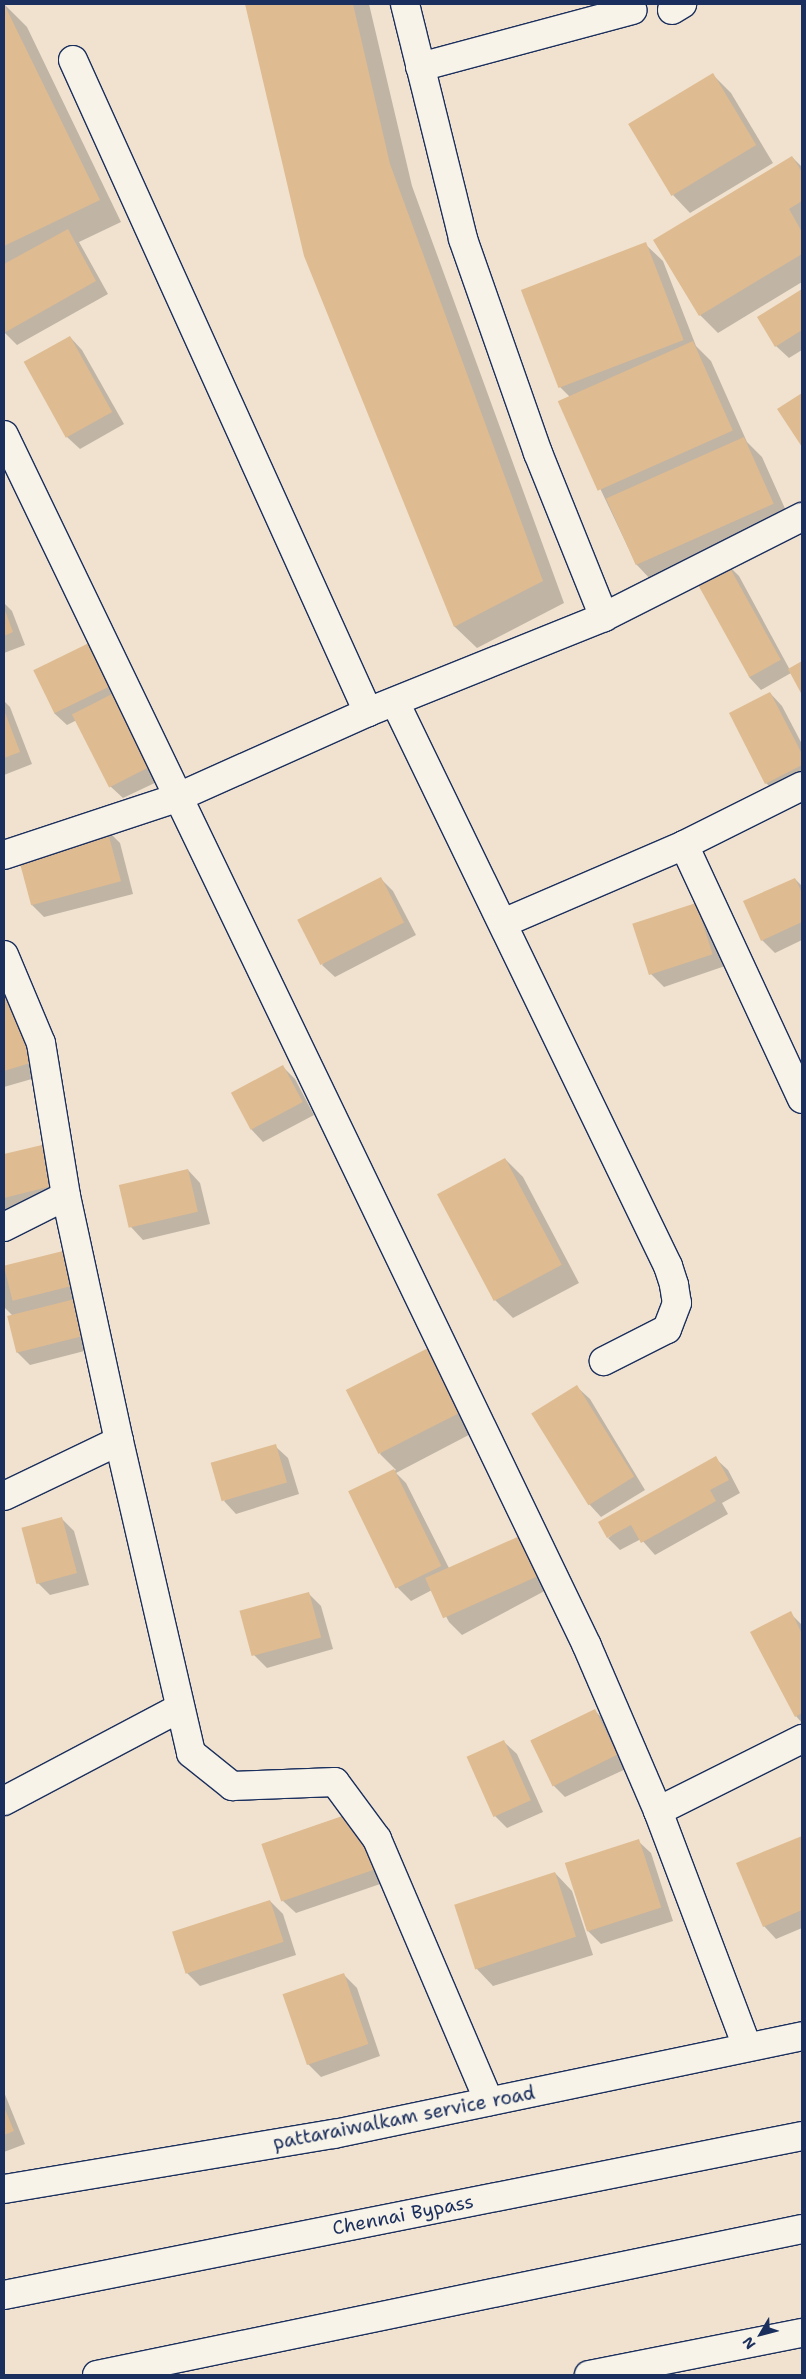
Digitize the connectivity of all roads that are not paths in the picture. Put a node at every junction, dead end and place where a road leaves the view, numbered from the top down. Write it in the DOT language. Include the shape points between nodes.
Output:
graph roads {
  1 [pos="405,4"];
  2 [pos="632,10"];
  3 [pos="73,60"];
  4 [pos="420,67"];
  5 [pos="4,435"];
  6 [pos="802,517"];
  7 [pos="604,617"];
  8 [pos="395,702"];
  9 [pos="368,712"];
  10 [pos="802,786"];
  11 [pos="176,798"];
  12 [pos="684,845"];
  13 [pos="4,855"];
  14 [pos="503,923"];
  15 [pos="5,964"];
  16 [pos="802,1099"];
  17 [pos="66,1196"];
  18 [pos="4,1227"];
  19 [pos="604,1361"];
  20 [pos="119,1441"];
  21 [pos="4,1496"];
  22 [pos="180,1708"];
  23 [pos="802,1739"];
  24 [pos="4,1801"];
  25 [pos="658,1811"];
  26 [pos="802,2036"];
  27 [pos="747,2047"];
  28 [pos="489,2101"];
  29 [pos="802,2136"];
  30 [pos="4,2190"];
  31 [pos="802,2230"];
  32 [pos="4,2295"];
  33 [pos="802,2333"];
  34 [pos="97,2375"];
  35 [pos="589,2375"];
  1 -- 4 [label="main road"];
  2 -- 4 [label="main road"];
  3 -- 9 [label="main road"];
  4 -- 7 [label="main road" via="463,239 538,453"];
  5 -- 11 [label="main road"];
  6 -- 7 [label="main road"];
  7 -- 8 [label="main road"];
  8 -- 9 [label="main road"];
  8 -- 14 [label="main road"];
  9 -- 11 [label="main road"];
  10 -- 12 [label="main road"];
  11 -- 13 [label="main road"];
  11 -- 25 [label="main road" via="587,1646"];
  12 -- 14 [label="main road"];
  12 -- 16 [label="main road"];
  14 -- 19 [label="main road" via="664,1257 674,1285 678,1303 667,1329"];
  15 -- 17 [label="main road" via="41,1043"];
  17 -- 18 [label="main road"];
  17 -- 20 [label="main road"];
  20 -- 21 [label="main road"];
  20 -- 22 [label="main road"];
  22 -- 24 [label="main road"];
  22 -- 28 [label="main road" via="191,1753 232,1786 335,1782 377,1839"];
  23 -- 25 [label="main road"];
  25 -- 27 [label="main road"];
  26 -- 27 [label="main road, pattaraiwalkam service road"];
  27 -- 28 [label="main road, pattaraiwalkam service road"];
  28 -- 30 [label="main road, pattaraiwalkam service road" via="334,2134"];
  29 -- 32 [label="main road, Chennai Bypass"];
  31 -- 34 [label="main road"];
  33 -- 35 [label="main road"];
}
